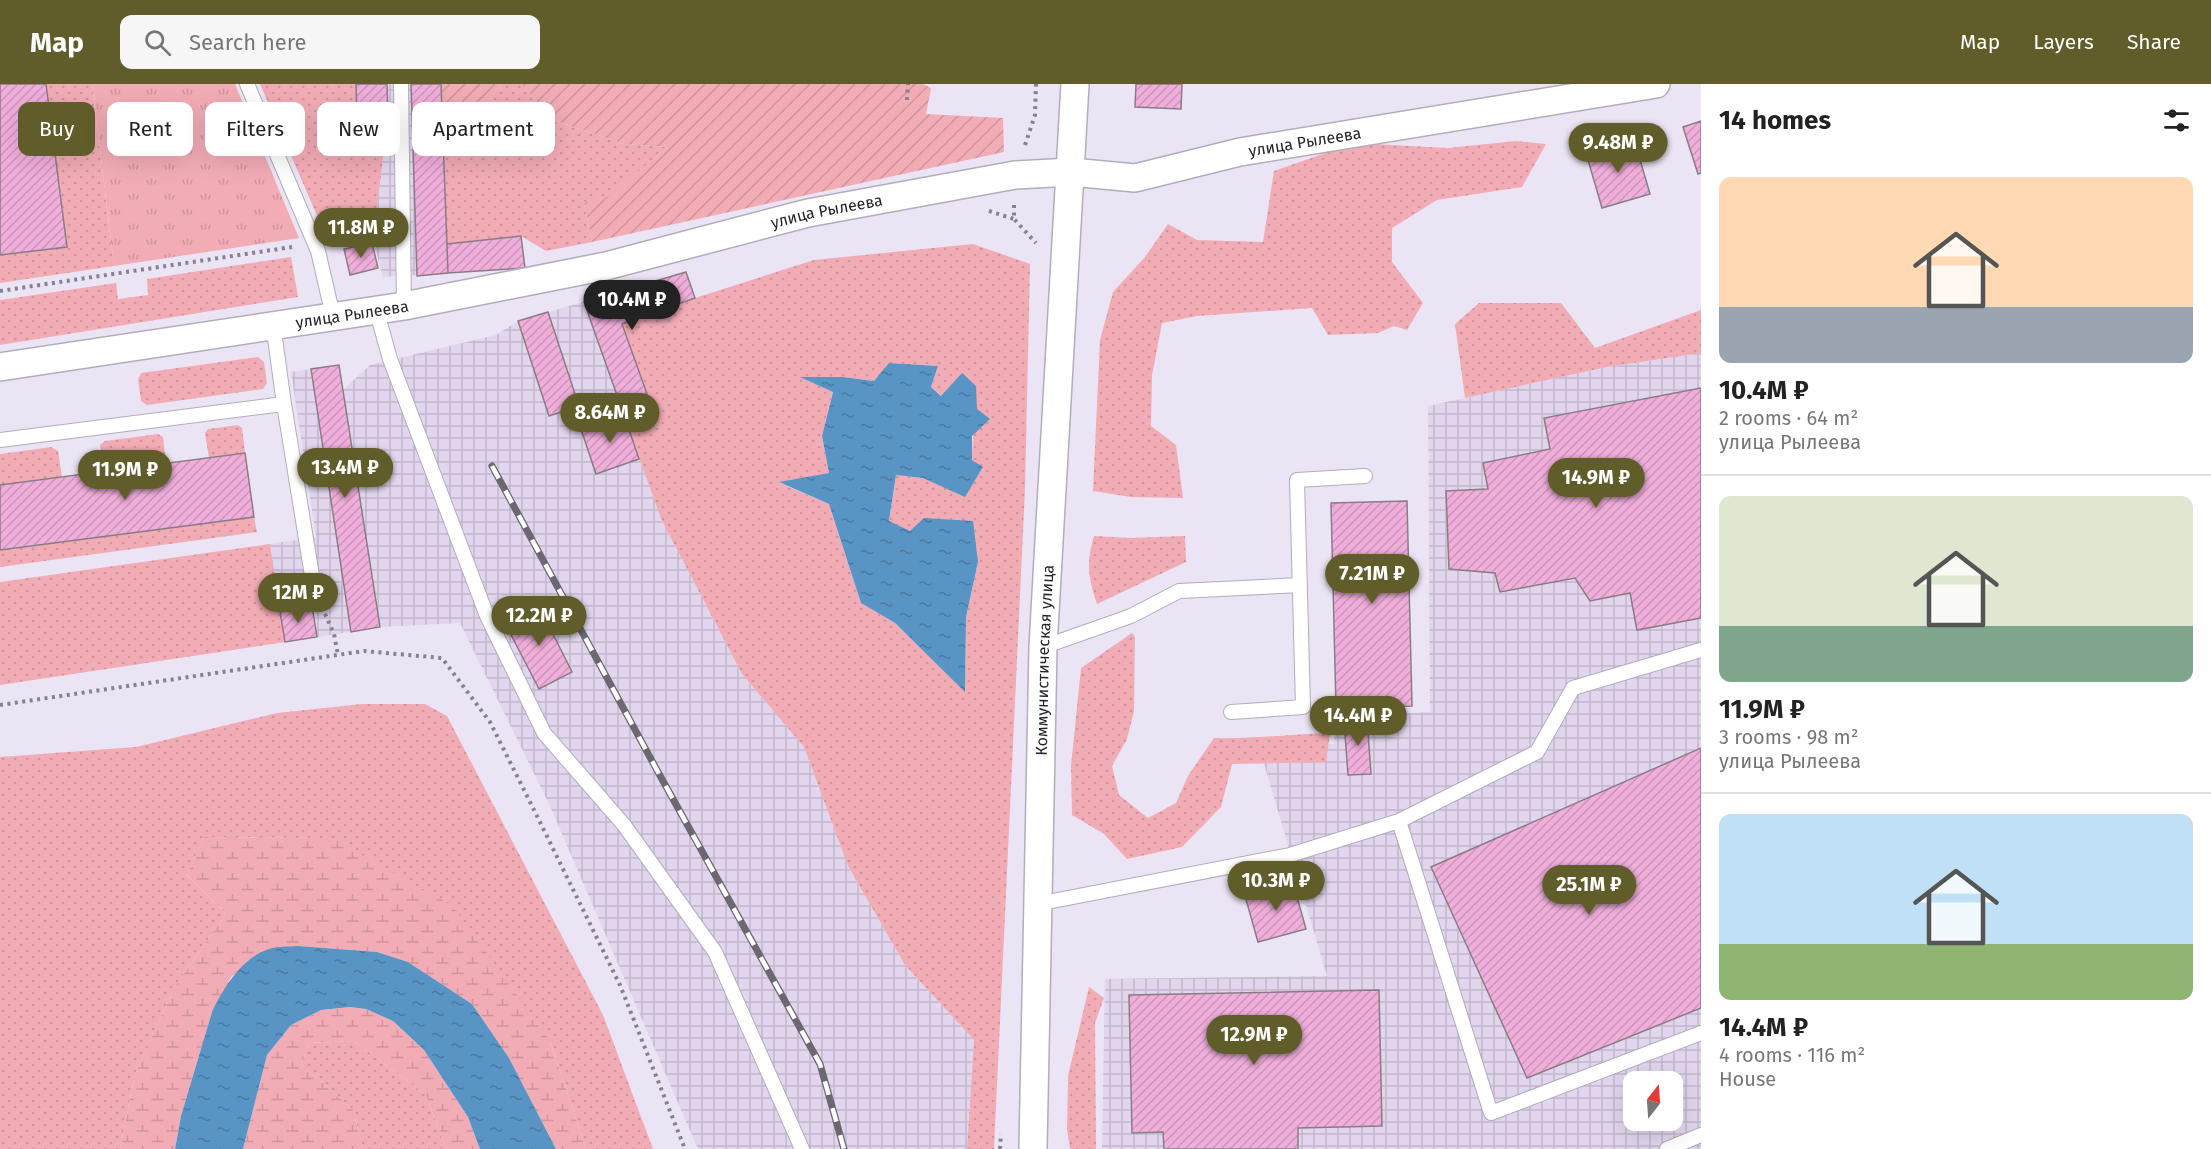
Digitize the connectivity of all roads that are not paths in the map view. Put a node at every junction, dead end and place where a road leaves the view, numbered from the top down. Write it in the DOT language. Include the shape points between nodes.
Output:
graph roads {
  1 [pos="247,84"];
  2 [pos="401,84"];
  3 [pos="1076,84"];
  4 [pos="1656,84"];
  5 [pos="1071,172"];
  6 [pos="404,306"];
  7 [pos="376,309"];
  8 [pos="333,316"];
  9 [pos="273,324"];
  10 [pos="0,367"];
  11 [pos="284,404"];
  12 [pos="0,440"];
  13 [pos="1365,476"];
  14 [pos="1300,585"];
  15 [pos="314,588"];
  16 [pos="1042,647"];
  17 [pos="1701,650"];
  18 [pos="1231,712"];
  19 [pos="1399,821"];
  20 [pos="1037,904"];
  21 [pos="1701,1033"];
  22 [pos="1701,1135"];
  23 [pos="802,1149"];
  24 [pos="1033,1149"];
  25 [pos="1667,1149"];
  1 -- 8 [label="lane" via="314,243"];
  2 -- 6 [label="lane"];
  3 -- 5 [label="street, Коммунистическая улица"];
  4 -- 5 [label="street, улица Рылеева" via="1240,152 1135,178"];
  5 -- 6 [label="street, улица Рылеева" via="1015,175 808,213 606,266"];
  5 -- 16 [label="street, Коммунистическая улица"];
  6 -- 7 [label="street, улица Рылеева"];
  7 -- 8 [label="street, улица Рылеева"];
  7 -- 23 [label="lane" via="390,359 487,615 544,733 624,825 715,952"];
  8 -- 9 [label="street, улица Рылеева"];
  9 -- 10 [label="street, улица Рылеева"];
  9 -- 11 [label="lane"];
  11 -- 12 [label="lane"];
  11 -- 15 [label="lane"];
  13 -- 14 [label="lane" via="1297,480"];
  14 -- 16 [label="lane" via="1179,591 1131,616"];
  14 -- 18 [label="lane" via="1303,707"];
  16 -- 20 [label="street, Коммунистическая улица"];
  17 -- 19 [label="lane" via="1573,688 1537,752"];
  19 -- 20 [label="lane" via="1290,855"];
  19 -- 21 [label="lane" via="1491,1113"];
  20 -- 24 [label="street, Коммунистическая улица"];
  22 -- 25 [label="lane"];
}
